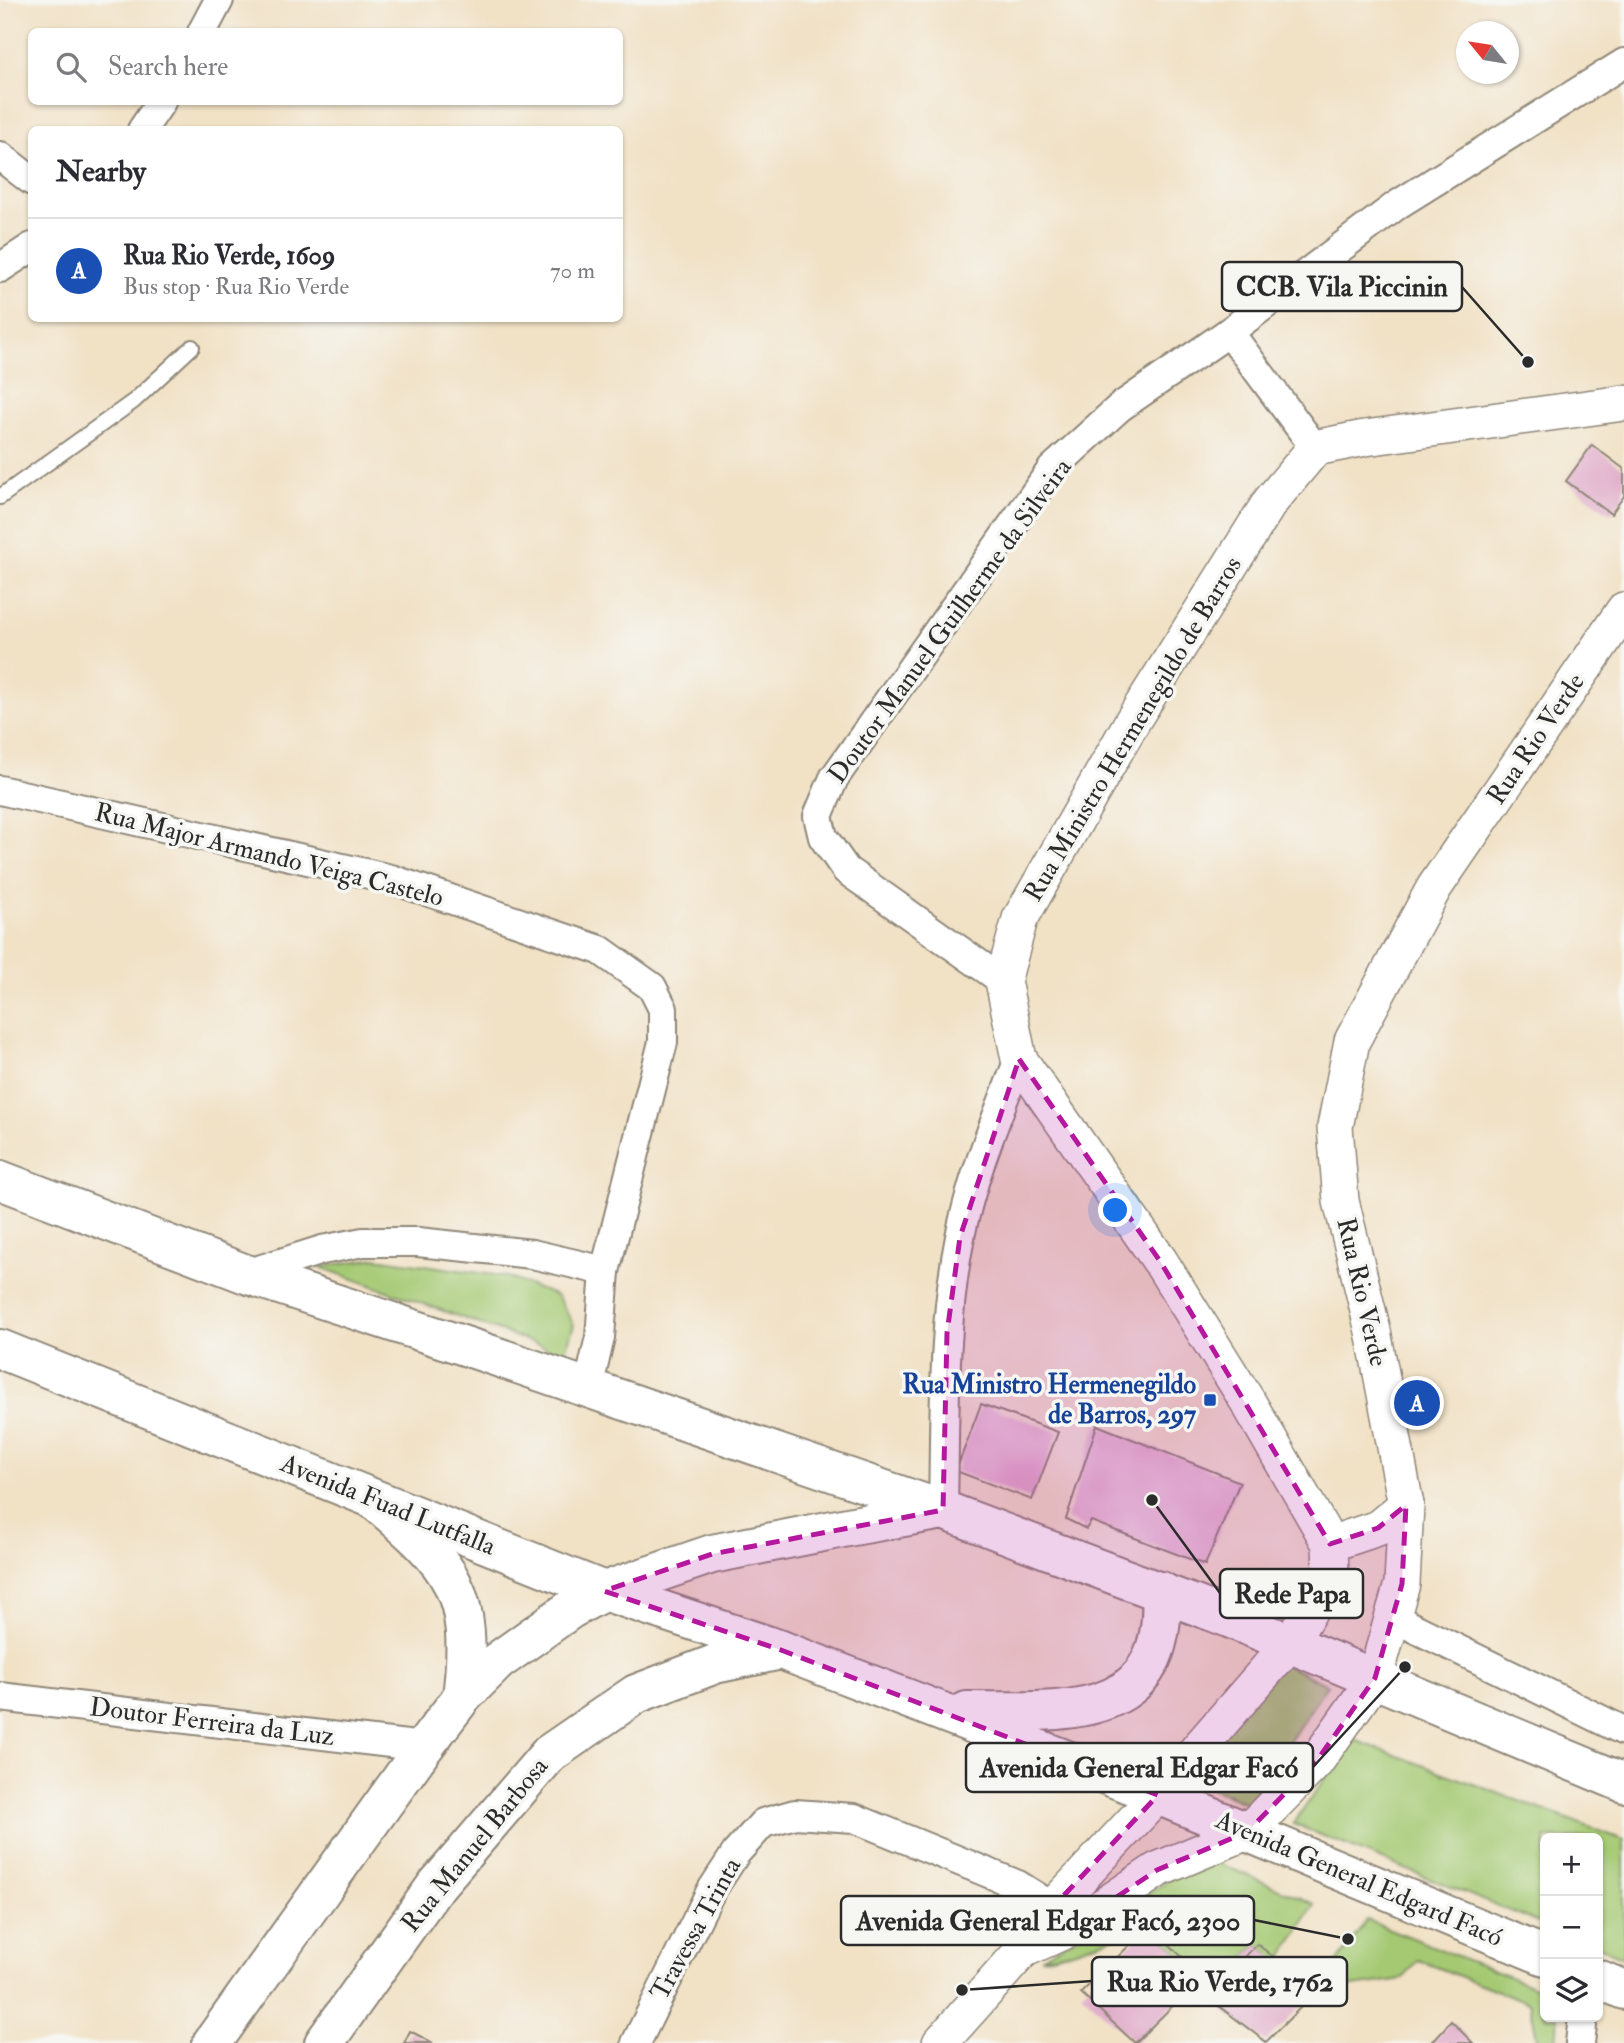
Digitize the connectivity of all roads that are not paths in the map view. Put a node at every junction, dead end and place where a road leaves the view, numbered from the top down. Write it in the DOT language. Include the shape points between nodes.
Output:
graph roads {
  1 [pos="219,0"];
  2 [pos="204,28"];
  3 [pos="1624,63"];
  4 [pos="159,105"];
  5 [pos="145,126"];
  6 [pos="0,156"];
  7 [pos="28,178"];
  8 [pos="28,250"];
  9 [pos="0,268"];
  10 [pos="1229,332"];
  11 [pos="192,347"];
  12 [pos="1624,403"];
  13 [pos="1315,448"];
  14 [pos="0,497"];
  15 [pos="1624,611"];
  16 [pos="0,790"];
  17 [pos="1003,981"];
  18 [pos="1019,1059"];
  19 [pos="0,1180"];
  20 [pos="605,1271"];
  21 [pos="246,1274"];
  22 [pos="0,1349"];
  23 [pos="588,1389"];
  24 [pos="373,1499"];
  25 [pos="1406,1505"];
  26 [pos="943,1510"];
  27 [pos="1330,1544"];
  28 [pos="604,1591"];
  29 [pos="1161,1591"];
  30 [pos="1392,1617"];
  31 [pos="1290,1643"];
  32 [pos="781,1650"];
  33 [pos="1375,1678"];
  34 [pos="0,1697"];
  35 [pos="462,1698"];
  36 [pos="944,1710"];
  37 [pos="1624,1731"];
  38 [pos="424,1747"];
  39 [pos="1624,1783"];
  40 [pos="1158,1795"];
  41 [pos="1247,1832"];
  42 [pos="1061,1918"];
  43 [pos="1540,1954"];
  44 [pos="1603,1981"];
  45 [pos="1624,1990"];
  46 [pos="1582,2022"];
  47 [pos="212,2043"];
  48 [pos="324,2043"];
  49 [pos="636,2043"];
  50 [pos="940,2043"];
  51 [pos="1580,2043"];
  1 -- 2 [label="street"];
  3 -- 10 [label="street" via="1397,205"];
  4 -- 5 [label="street"];
  6 -- 7 [label="street"];
  8 -- 9 [label="street"];
  10 -- 13 [label="street"];
  10 -- 17 [label="street, Doutor Manuel Guilherme da Silveira" via="1119,407 1052,469 834,778 818,816 823,837 846,870"];
  11 -- 14 [label="lane" via="134,401"];
  12 -- 13 [label="street"];
  13 -- 17 [label="street, Rua Ministro Hermenegildo de Barros" via="1270,502 1133,720 1020,919"];
  15 -- 25 [label="street, Rua Rio Verde" via="1434,888 1352,1041 1335,1127 1341,1201 1373,1331"];
  16 -- 20 [label="street, Rua Major Armando Veiga Castelo" via="391,880 600,950 636,973 652,987 663,1009 663,1041"];
  17 -- 18 [label="street, Rua Ministro Hermenegildo de Barros"];
  18 -- 26 [label="street" via="960,1237 947,1333"];
  18 -- 27 [label="street, Rua Ministro Hermenegildo de Barros" via="1160,1261"];
  19 -- 21 [label="main road"];
  20 -- 21 [label="street" via="532,1254 418,1242 363,1242"];
  20 -- 23 [label="street, Rua Major Armando Veiga Castelo" via="600,1337"];
  21 -- 23 [label="main road"];
  22 -- 24 [label="main road, Avenida Fuad Lutfalla"];
  23 -- 26 [label="main road"];
  24 -- 28 [label="main road, Avenida Fuad Lutfalla"];
  24 -- 35 [label="main road" via="430,1551 461,1599 467,1628"];
  25 -- 27 [label="street" via="1378,1528"];
  25 -- 30 [label="street, Rua Rio Verde" via="1402,1584"];
  26 -- 28 [label="main road" via="712,1554"];
  26 -- 29 [label="main road"];
  27 -- 31 [label="street, Rua Rio Verde" via="1331,1575"];
  28 -- 32 [label="main road, Avenida Fuad Lutfalla"];
  28 -- 35 [label="main road" via="498,1661"];
  29 -- 31 [label="main road"];
  29 -- 36 [label="main road" via="1163,1622 1156,1652 1141,1677 1112,1700 1045,1711"];
  30 -- 33 [label="street, Rua Rio Verde"];
  30 -- 37 [label="street"];
  31 -- 33 [label="main road"];
  31 -- 40 [label="street, Rua Rio Verde"];
  32 -- 36 [label="main road, Avenida General Edgard Facó"];
  32 -- 48 [label="main road, Rua Manuel Barbosa" via="715,1664 636,1694 549,1754 435,1887"];
  33 -- 39 [label="main road"];
  33 -- 41 [label="street, Rua Rio Verde" via="1316,1762"];
  34 -- 38 [label="street, Doutor Ferreira da Luz"];
  35 -- 38 [label="main road"];
  36 -- 40 [label="main road, Avenida General Edgard Facó"];
  38 -- 47 [label="main road"];
  40 -- 41 [label="main road, Avenida General Edgard Facó"];
  40 -- 42 [label="street, Rua Rio Verde"];
  41 -- 42 [label="street, Rua Rio Verde"];
  41 -- 43 [label="main road, Avenida General Edgard Facó"];
  42 -- 49 [label="street, Travessa Trinta" via="1018,1885 854,1818 795,1814 763,1822 711,1891"];
  42 -- 50 [label="street, Rua Rio Verde" via="1023,1950"];
  44 -- 45 [label="main road"];
  46 -- 51 [label="street"];
}
